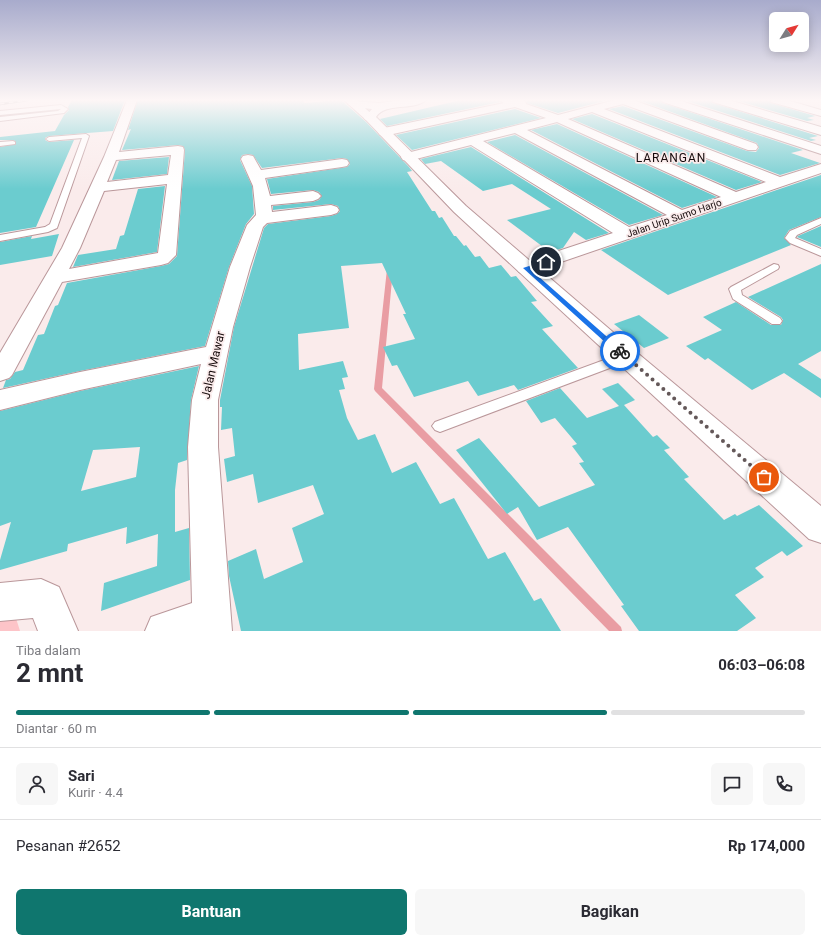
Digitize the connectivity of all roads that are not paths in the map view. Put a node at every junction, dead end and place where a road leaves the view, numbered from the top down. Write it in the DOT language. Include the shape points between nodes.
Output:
graph roads {
  1 [pos="121,129"];
  2 [pos="381,129"];
  3 [pos="514,129"];
  4 [pos="516,129"];
  5 [pos="583,129"];
  6 [pos="645,129"];
  7 [pos="704,129"];
  8 [pos="758,129"];
  9 [pos="785,138"];
  10 [pos="48,139"];
  11 [pos="472,140"];
  12 [pos="13,143"];
  13 [pos="0,144"];
  14 [pos="752,147"];
  15 [pos="821,150"];
  16 [pos="111,157"];
  17 [pos="408,157"];
  18 [pos="714,157"];
  19 [pos="342,163"];
  20 [pos="821,168"];
  21 [pos="175,179"];
  22 [pos="779,182"];
  23 [pos="98,187"];
  24 [pos="313,196"];
  25 [pos="735,197"];
  26 [pos="263,210"];
  27 [pos="331,210"];
  28 [pos="682,216"];
  29 [pos="821,221"];
  30 [pos="628,234"];
  31 [pos="0,238"];
  32 [pos="821,253"];
  33 [pos="774,266"];
  34 [pos="526,268"];
  35 [pos="55,277"];
  36 [pos="776,321"];
  37 [pos="215,353"];
  38 [pos="626,357"];
  39 [pos="0,372"];
  40 [pos="0,400"];
  41 [pos="440,426"];
  42 [pos="821,527"];
  43 [pos="0,602"];
  44 [pos="211,624"];
  45 [pos="58,631"];
  46 [pos="165,631"];
  1 -- 16 [label="main road"];
  2 -- 17 [label="main road"];
  3 -- 11 [label="main road"];
  4 -- 28 [label="main road"];
  5 -- 25 [label="main road"];
  6 -- 18 [label="main road"];
  7 -- 14 [label="main road"];
  8 -- 9 [label="main road"];
  9 -- 14 [label="main road"];
  9 -- 15 [label="main road"];
  10 -- 31 [label="lane" via="86,136 54,226"];
  11 -- 17 [label="main road"];
  11 -- 30 [label="main road"];
  12 -- 13 [label="lane"];
  14 -- 18 [label="main road"];
  16 -- 21 [label="main road" via="178,150"];
  16 -- 23 [label="main road"];
  17 -- 34 [label="main road" via="460,209"];
  18 -- 22 [label="main road"];
  19 -- 26 [label="main road" via="253,167"];
  20 -- 22 [label="main road, Jalan Urip Sumo Harjo"];
  21 -- 23 [label="main road"];
  21 -- 35 [label="main road" via="167,255"];
  22 -- 25 [label="main road, Jalan Urip Sumo Harjo"];
  23 -- 35 [label="main road"];
  24 -- 26 [label="main road"];
  25 -- 28 [label="main road, Jalan Urip Sumo Harjo"];
  26 -- 27 [label="main road"];
  26 -- 37 [label="main road, Jalan Mawar" via="240,267"];
  28 -- 30 [label="main road, Jalan Urip Sumo Harjo"];
  29 -- 32 [label="lane" via="793,233 790,238"];
  30 -- 34 [label="main road, Jalan Urip Sumo Harjo"];
  33 -- 36 [label="lane" via="735,288 737,297"];
  34 -- 38 [label="main road"];
  35 -- 39 [label="main road"];
  37 -- 40 [label="main road"];
  37 -- 44 [label="main road, Jalan Mawar" via="204,400"];
  38 -- 41 [label="lane"];
  38 -- 42 [label="main road"];
  43 -- 45 [label="main road" via="41,598 46,600"];
  44 -- 46 [label="main road"];
}
